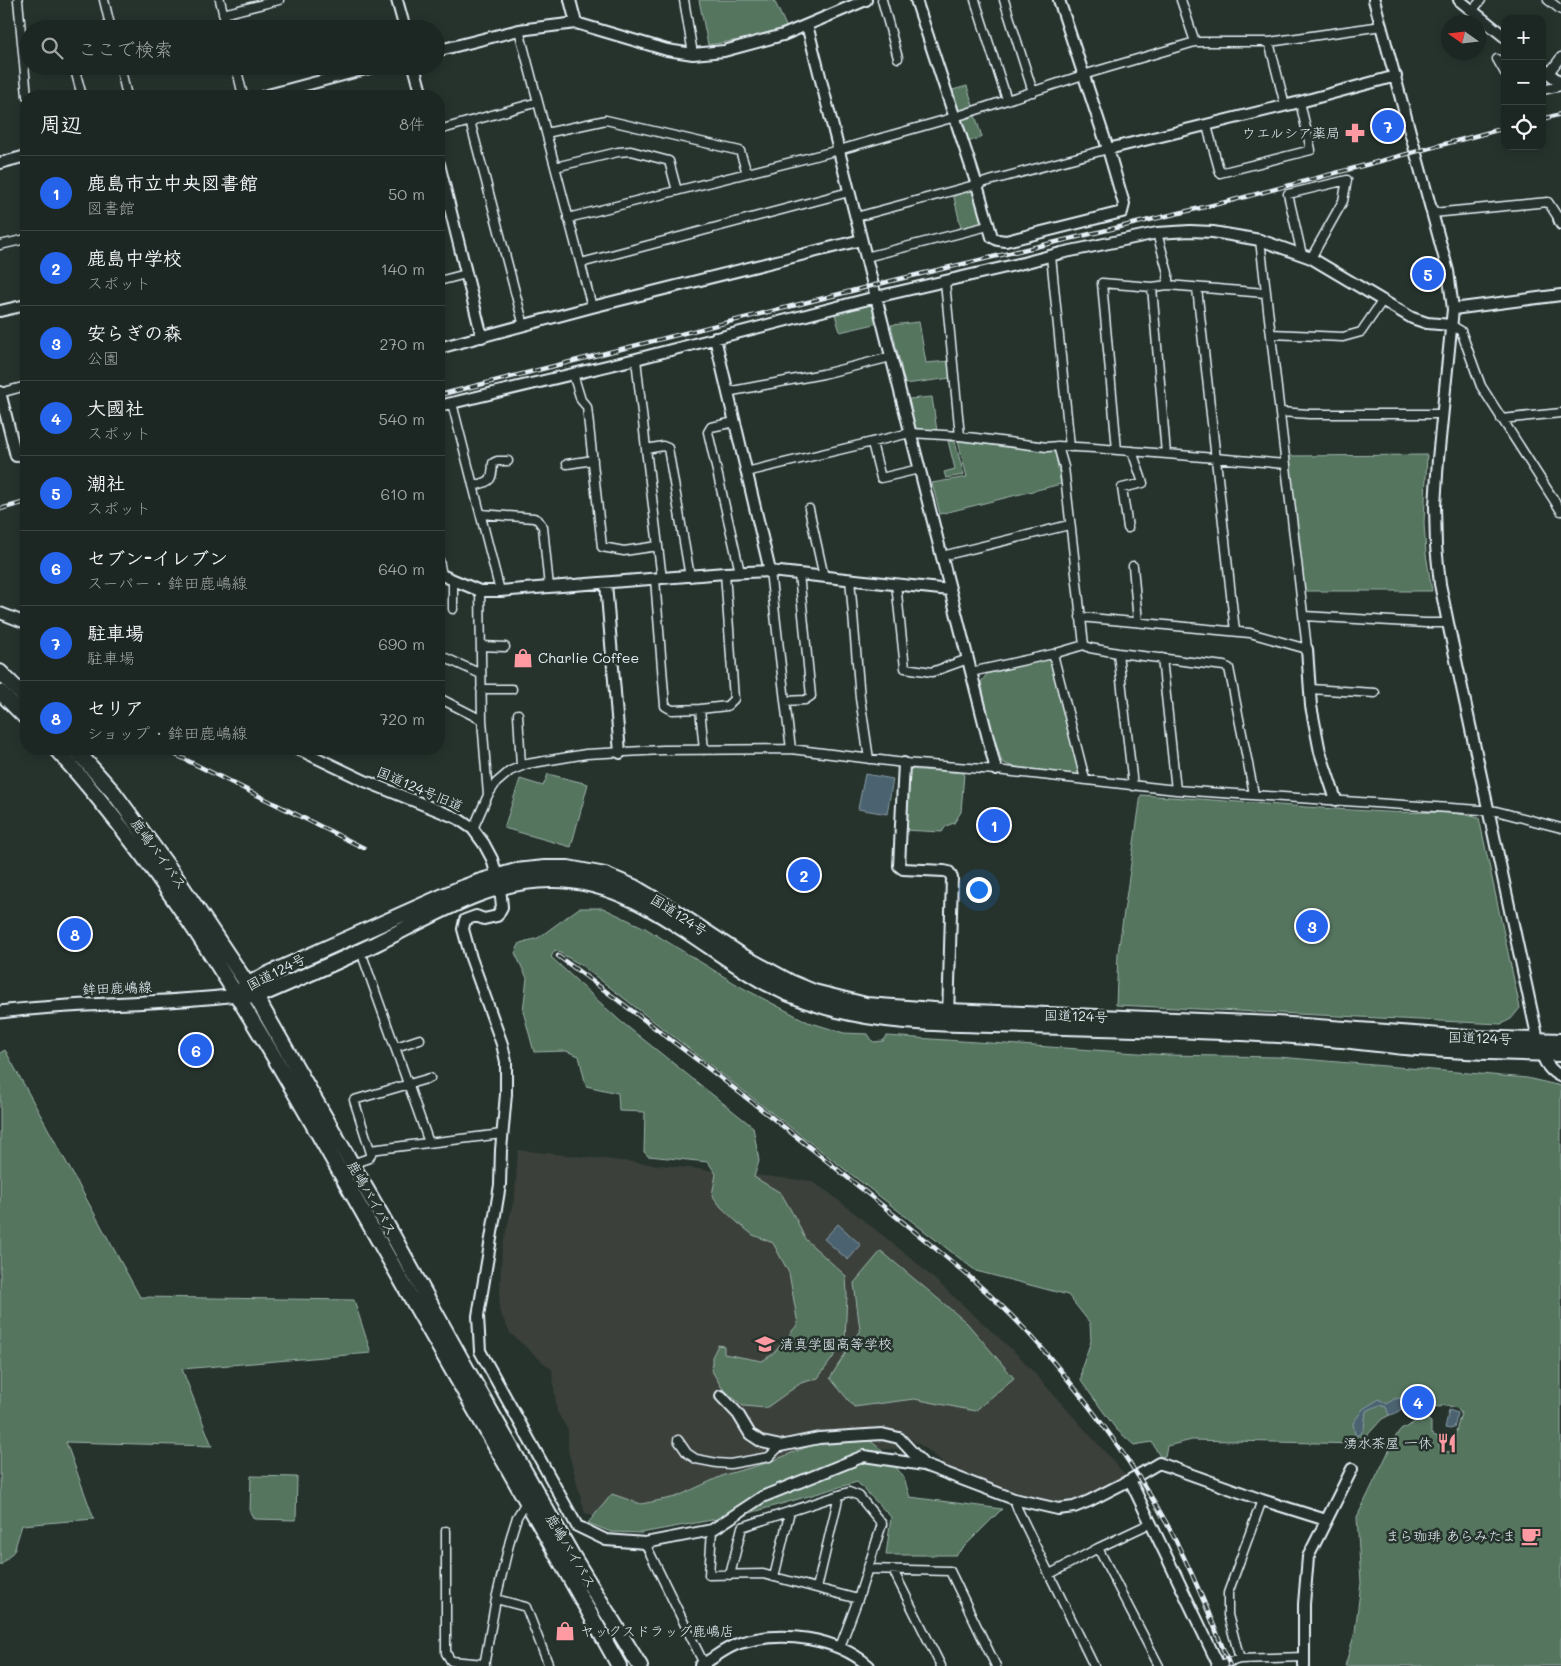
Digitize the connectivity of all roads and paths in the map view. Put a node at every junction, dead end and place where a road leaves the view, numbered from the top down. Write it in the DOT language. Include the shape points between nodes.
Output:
graph roads {
  1 [pos="18,0"];
  2 [pos="104,0"];
  3 [pos="220,0"];
  4 [pos="279,0"];
  5 [pos="397,0"];
  6 [pos="570,0"];
  7 [pos="684,0"];
  8 [pos="866,0"];
  9 [pos="882,0"];
  10 [pos="916,0"];
  11 [pos="975,0"];
  12 [pos="1004,0"];
  13 [pos="1058,0"];
  14 [pos="1182,0"];
  15 [pos="1374,0"];
  16 [pos="1458,0"];
  17 [pos="1481,0"];
  18 [pos="1548,0"];
  19 [pos="1561,10"];
  20 [pos="1472,11"];
  21 [pos="223,14"];
  22 [pos="21,20"];
  23 [pos="109,20"];
  24 [pos="225,20"];
  25 [pos="403,20"];
  26 [pos="576,23"];
  27 [pos="807,24"];
  28 [pos="1382,26"];
  29 [pos="518,30"];
  30 [pos="1501,35"];
  31 [pos="1195,42"];
  32 [pos="1269,42"];
  33 [pos="445,49"];
  34 [pos="693,54"];
  35 [pos="1561,57"];
  36 [pos="898,58"];
  37 [pos="1497,59"];
  38 [pos="1501,66"];
  39 [pos="1546,71"];
  40 [pos="26,75"];
  41 [pos="76,75"];
  42 [pos="122,75"];
  43 [pos="238,75"];
  44 [pos="343,75"];
  45 [pos="416,75"];
  46 [pos="1083,75"];
  47 [pos="1396,76"];
  48 [pos="1561,82"];
  49 [pos="1561,86"];
  50 [pos="1546,89"];
  51 [pos="27,90"];
  52 [pos="80,90"];
  53 [pos="126,90"];
  54 [pos="242,90"];
  55 [pos="287,90"];
  56 [pos="420,90"];
  57 [pos="1032,92"];
  58 [pos="1007,100"];
  59 [pos="538,102"];
  60 [pos="1300,102"];
  61 [pos="1285,105"];
  62 [pos="955,117"];
  63 [pos="470,121"];
  64 [pos="1207,126"];
  65 [pos="445,128"];
  66 [pos="546,132"];
  67 [pos="1108,149"];
  68 [pos="839,150"];
  69 [pos="20,158"];
  70 [pos="0,163"];
  71 [pos="555,167"];
  72 [pos="747,173"];
  73 [pos="977,185"];
  74 [pos="677,191"];
  75 [pos="849,192"];
  76 [pos="445,204"];
  77 [pos="1433,213"];
  78 [pos="856,217"];
  79 [pos="568,218"];
  80 [pos="1560,220"];
  81 [pos="988,226"];
  82 [pos="1157,233"];
  83 [pos="20,240"];
  84 [pos="862,240"];
  85 [pos="1260,240"];
  86 [pos="0,245"];
  87 [pos="1051,256"];
  88 [pos="866,257"];
  89 [pos="1306,257"];
  90 [pos="581,263"];
  91 [pos="466,274"];
  92 [pos="445,279"];
  93 [pos="945,282"];
  94 [pos="1168,285"];
  95 [pos="1152,287"];
  96 [pos="1197,288"];
  97 [pos="1265,293"];
  98 [pos="1561,295"];
  99 [pos="876,297"];
  100 [pos="1383,300"];
  101 [pos="20,306"];
  102 [pos="592,307"];
  103 [pos="1453,308"];
  104 [pos="0,311"];
  105 [pos="1451,325"];
  106 [pos="524,326"];
  107 [pos="1271,334"];
  108 [pos="482,337"];
  109 [pos="715,338"];
  110 [pos="445,346"];
  111 [pos="891,357"];
  112 [pos="636,359"];
  113 [pos="573,374"];
  114 [pos="20,387"];
  115 [pos="0,392"];
  116 [pos="728,392"];
  117 [pos="452,403"];
  118 [pos="445,405"];
  119 [pos="1280,412"];
  120 [pos="1561,413"];
  121 [pos="1443,414"];
  122 [pos="1501,419"];
  123 [pos="735,422"];
  124 [pos="910,433"];
  125 [pos="960,436"];
  126 [pos="872,443"];
  127 [pos="1058,446"];
  128 [pos="1070,447"];
  129 [pos="646,449"];
  130 [pos="1118,450"];
  131 [pos="1132,452"];
  132 [pos="1166,454"];
  133 [pos="20,455"];
  134 [pos="1216,459"];
  135 [pos="593,460"];
  136 [pos="508,462"];
  137 [pos="567,464"];
  138 [pos="1286,464"];
  139 [pos="919,469"];
  140 [pos="746,472"];
  141 [pos="474,486"];
  142 [pos="809,509"];
  143 [pos="1561,511"];
  144 [pos="481,514"];
  145 [pos="1069,525"];
  146 [pos="1128,528"];
  147 [pos="658,546"];
  148 [pos="942,556"];
  149 [pos="1133,566"];
  150 [pos="770,571"];
  151 [pos="740,572"];
  152 [pos="724,573"];
  153 [pos="799,574"];
  154 [pos="445,576"];
  155 [pos="690,577"];
  156 [pos="824,577"];
  157 [pos="658,579"];
  158 [pos="850,579"];
  159 [pos="453,580"];
  160 [pos="606,583"];
  161 [pos="896,584"];
  162 [pos="549,587"];
  163 [pos="950,590"];
  164 [pos="480,591"];
  165 [pos="500,592"];
  166 [pos="453,609"];
  167 [pos="0,613"];
  168 [pos="1304,616"];
  169 [pos="1080,617"];
  170 [pos="20,621"];
  171 [pos="1138,622"];
  172 [pos="1448,623"];
  173 [pos="1235,631"];
  174 [pos="1084,645"];
  175 [pos="481,646"];
  176 [pos="505,646"];
  177 [pos="1308,648"];
  178 [pos="1118,653"];
  179 [pos="1053,654"];
  180 [pos="445,658"];
  181 [pos="1162,658"];
  182 [pos="968,659"];
  183 [pos="0,672"];
  184 [pos="971,672"];
  185 [pos="481,674"];
  186 [pos="1310,688"];
  187 [pos="481,689"];
  188 [pos="512,689"];
  189 [pos="0,692"];
  190 [pos="20,692"];
  191 [pos="1375,693"];
  192 [pos="445,701"];
  193 [pos="785,701"];
  194 [pos="700,709"];
  195 [pos="20,712"];
  196 [pos="518,714"];
  197 [pos="482,720"];
  198 [pos="791,749"];
  199 [pos="704,750"];
  200 [pos="620,753"];
  201 [pos="61,755"];
  202 [pos="80,755"];
  203 [pos="311,755"];
  204 [pos="869,759"];
  205 [pos="904,763"];
  206 [pos="521,766"];
  207 [pos="996,770"];
  208 [pos="1085,779"];
  209 [pos="1133,786"];
  210 [pos="1176,790"];
  211 [pos="1254,794"];
  212 [pos="488,795"];
  213 [pos="1336,800"];
  214 [pos="1488,810"];
  215 [pos="1561,828"];
  216 [pos="473,829"];
  217 [pos="498,881"];
  218 [pos="364,960"];
  219 [pos="248,984"];
  220 [pos="236,995"];
  221 [pos="256,997"];
  222 [pos="0,1012"];
  223 [pos="948,1017"];
  224 [pos="420,1039"];
  225 [pos="1561,1041"];
  226 [pos="1540,1047"];
  227 [pos="396,1048"];
  228 [pos="1561,1054"];
  229 [pos="1561,1076"];
  230 [pos="430,1078"];
  231 [pos="409,1083"];
  232 [pos="502,1134"];
  233 [pos="428,1140"];
  234 [pos="370,1150"];
  235 [pos="352,1164"];
  236 [pos="722,1396"];
  237 [pos="678,1440"];
  238 [pos="780,1446"];
  239 [pos="924,1465"];
  240 [pos="1352,1469"];
  241 [pos="1130,1480"];
  242 [pos="839,1495"];
  243 [pos="1014,1499"];
  244 [pos="1262,1500"];
  245 [pos="528,1502"];
  246 [pos="790,1511"];
  247 [pos="1326,1520"];
  248 [pos="1151,1523"];
  249 [pos="712,1530"];
  250 [pos="446,1531"];
  251 [pos="645,1543"];
  252 [pos="1098,1548"];
  253 [pos="867,1569"];
  254 [pos="893,1570"];
  255 [pos="1050,1574"];
  256 [pos="730,1575"];
  257 [pos="774,1577"];
  258 [pos="817,1588"];
  259 [pos="858,1599"];
  260 [pos="496,1600"];
  261 [pos="840,1647"];
  262 [pos="1240,1659"];
  263 [pos="1304,1662"];
  264 [pos="484,1665"];
  265 [pos="703,1665"];
  266 [pos="549,1666"];
  267 [pos="619,1666"];
  268 [pos="640,1666"];
  269 [pos="869,1666"];
  270 [pos="941,1666"];
  271 [pos="996,1666"];
  272 [pos="1094,1666"];
  273 [pos="1159,1666"];
  274 [pos="1218,1666"];
  1 -- 22 [label="street"];
  2 -- 23 [label="street"];
  3 -- 21 [label="street"];
  4 -- 21 [label="street"];
  5 -- 25 [label="street"];
  6 -- 26 [label="street"];
  7 -- 34 [label="street"];
  8 -- 27 [label="street"];
  9 -- 36 [label="street"];
  10 -- 62 [label="street"];
  11 -- 58 [label="street"];
  12 -- 57 [label="street"];
  13 -- 46 [label="street"];
  14 -- 31 [label="street"];
  15 -- 28 [label="street"];
  16 -- 20 [label="street"];
  17 -- 20 [label="street"];
  18 -- 19 [label="street"];
  20 -- 30 [label="street"];
  21 -- 24 [label="street"];
  26 -- 29 [label="street"];
  26 -- 34 [label="street" via="667,50"];
  27 -- 34 [label="street" via="748,46"];
  27 -- 68 [label="street"];
  28 -- 32 [label="street"];
  28 -- 47 [label="street"];
  29 -- 33 [label="street"];
  29 -- 59 [label="street"];
  31 -- 32 [label="street"];
  31 -- 46 [label="street"];
  32 -- 61 [label="street"];
  35 -- 39 [label="street"];
  37 -- 38 [label="street"];
  39 -- 48 [label="street"];
  40 -- 51 [label="street"];
  41 -- 52 [label="street"];
  42 -- 53 [label="street"];
  43 -- 54 [label="street"];
  44 -- 55 [label="street"];
  45 -- 56 [label="street"];
  46 -- 57 [label="street"];
  46 -- 67 [label="street"];
  47 -- 60 [label="street"];
  47 -- 77 [label="street"];
  49 -- 50 [label="street"];
  57 -- 58 [label="street"];
  58 -- 62 [label="street"];
  59 -- 63 [label="street"];
  59 -- 66 [label="street"];
  60 -- 61 [label="street"];
  60 -- 64 [label="street" via="1311,150 1220,173"];
  61 -- 64 [label="street"];
  62 -- 68 [label="street"];
  62 -- 73 [label="street"];
  63 -- 65 [label="street"];
  63 -- 106 [label="street"];
  64 -- 67 [label="street"];
  66 -- 71 [label="street"];
  66 -- 72 [label="street" via="606,120 740,152"];
  67 -- 73 [label="street"];
  67 -- 81 [label="street" via="1124,204 1122,212 1006,241 992,237"];
  68 -- 72 [label="street"];
  68 -- 75 [label="street"];
  69 -- 70 [label="street"];
  71 -- 74 [label="street" via="632,151 669,161"];
  71 -- 79 [label="street"];
  72 -- 74 [label="street"];
  73 -- 78 [label="street"];
  73 -- 81 [label="street"];
  74 -- 79 [label="street"];
  75 -- 78 [label="street"];
  75 -- 90 [label="street"];
  76 -- 91 [label="street"];
  77 -- 80 [label="street" via="1548,202"];
  77 -- 103 [label="street" via="1448,271"];
  78 -- 84 [label="street"];
  79 -- 90 [label="street"];
  81 -- 88 [label="street"];
  82 -- 85 [label="street" via="1198,231"];
  82 -- 87 [label="street"];
  82 -- 94 [label="street"];
  83 -- 86 [label="street"];
  84 -- 88 [label="street"];
  84 -- 102 [label="street"];
  85 -- 89 [label="street"];
  85 -- 97 [label="street"];
  87 -- 93 [label="street"];
  87 -- 128 [label="street"];
  88 -- 99 [label="street"];
  89 -- 89 [label="street" via="1288,194 1346,180 1343,201"];
  89 -- 100 [label="street"];
  90 -- 102 [label="street"];
  91 -- 92 [label="street"];
  91 -- 108 [label="street"];
  93 -- 99 [label="street"];
  93 -- 125 [label="street"];
  94 -- 95 [label="street"];
  94 -- 96 [label="street"];
  95 -- 130 [label="street" via="1102,283"];
  95 -- 132 [label="street"];
  96 -- 97 [label="street"];
  96 -- 134 [label="street"];
  97 -- 107 [label="street"];
  98 -- 103 [label="street"];
  99 -- 109 [label="street"];
  99 -- 111 [label="street"];
  100 -- 105 [label="street" via="1412,318"];
  100 -- 107 [label="street" via="1360,332 1343,337"];
  101 -- 104 [label="street"];
  102 -- 106 [label="street"];
  103 -- 105 [label="street"];
  105 -- 121 [label="street"];
  105 -- 122 [label="street" via="1462,331 1481,386"];
  106 -- 108 [label="street"];
  107 -- 119 [label="street"];
  108 -- 110 [label="street"];
  109 -- 112 [label="street"];
  109 -- 116 [label="street"];
  111 -- 116 [label="street"];
  111 -- 124 [label="street"];
  112 -- 113 [label="street"];
  112 -- 129 [label="street"];
  113 -- 117 [label="street"];
  113 -- 135 [label="street" via="581,400 588,407"];
  114 -- 115 [label="street"];
  115 -- 133 [label="street" via="16,456"];
  116 -- 123 [label="street"];
  117 -- 118 [label="street"];
  117 -- 141 [label="street"];
  119 -- 121 [label="street"];
  119 -- 138 [label="street"];
  120 -- 122 [label="street"];
  121 -- 172 [label="street" via="1438,459 1436,546"];
  122 -- 143 [label="street"];
  123 -- 140 [label="street"];
  123 -- 151 [label="street" via="711,427 708,432"];
  124 -- 125 [label="street"];
  124 -- 126 [label="street"];
  124 -- 139 [label="street"];
  125 -- 127 [label="street"];
  126 -- 139 [label="street" via="882,478"];
  126 -- 140 [label="street"];
  127 -- 128 [label="street"];
  127 -- 145 [label="street" via="1064,466"];
  128 -- 130 [label="street"];
  129 -- 147 [label="street"];
  129 -- 155 [label="street" via="668,448"];
  130 -- 131 [label="street"];
  131 -- 132 [label="street"];
  131 -- 146 [label="street" via="1143,484 1122,488"];
  132 -- 134 [label="street"];
  134 -- 138 [label="street"];
  134 -- 173 [label="street"];
  135 -- 137 [label="street"];
  135 -- 147 [label="street" via="602,547 624,551"];
  136 -- 141 [label="street" via="493,463 492,479"];
  138 -- 168 [label="street"];
  139 -- 148 [label="street"];
  140 -- 150 [label="street"];
  141 -- 144 [label="street"];
  142 -- 156 [label="street"];
  144 -- 162 [label="street" via="538,520 543,527"];
  144 -- 165 [label="street"];
  145 -- 148 [label="street"];
  145 -- 169 [label="street"];
  147 -- 157 [label="street"];
  148 -- 163 [label="street"];
  149 -- 171 [label="street"];
  150 -- 151 [label="street"];
  150 -- 153 [label="street"];
  150 -- 193 [label="street"];
  151 -- 152 [label="street"];
  152 -- 155 [label="street"];
  152 -- 194 [label="street" via="734,699 727,706"];
  153 -- 156 [label="street"];
  153 -- 193 [label="street" via="811,696 804,700"];
  154 -- 159 [label="street"];
  155 -- 157 [label="street"];
  156 -- 158 [label="street"];
  157 -- 160 [label="street"];
  157 -- 194 [label="street" via="664,706 672,710"];
  158 -- 161 [label="street"];
  158 -- 204 [label="street" via="860,698"];
  159 -- 164 [label="street"];
  159 -- 166 [label="street"];
  160 -- 162 [label="street"];
  160 -- 200 [label="street"];
  161 -- 163 [label="street"];
  161 -- 182 [label="street" via="905,668 932,672"];
  162 -- 165 [label="street"];
  163 -- 182 [label="street"];
  164 -- 165 [label="street"];
  164 -- 175 [label="street"];
  167 -- 170 [label="street"];
  168 -- 172 [label="street"];
  168 -- 177 [label="street"];
  169 -- 171 [label="street"];
  169 -- 174 [label="street"];
  171 -- 173 [label="street"];
  172 -- 214 [label="street"];
  173 -- 177 [label="street"];
  174 -- 178 [label="street"];
  174 -- 179 [label="street"];
  175 -- 176 [label="street"];
  175 -- 185 [label="street"];
  177 -- 186 [label="street"];
  178 -- 181 [label="street"];
  178 -- 209 [label="street"];
  179 -- 184 [label="street"];
  179 -- 208 [label="street"];
  180 -- 185 [label="street"];
  181 -- 210 [label="street"];
  181 -- 211 [label="street" via="1229,668"];
  182 -- 184 [label="street"];
  183 -- 190 [label="highway"];
  184 -- 207 [label="street"];
  185 -- 187 [label="street"];
  186 -- 191 [label="street"];
  186 -- 213 [label="street" via="1320,752"];
  187 -- 188 [label="street"];
  187 -- 197 [label="street"];
  189 -- 195 [label="highway"];
  192 -- 197 [label="street"];
  193 -- 198 [label="street"];
  194 -- 199 [label="street"];
  196 -- 206 [label="street"];
  197 -- 212 [label="street"];
  198 -- 199 [label="street"];
  198 -- 204 [label="street"];
  199 -- 200 [label="street"];
  200 -- 206 [label="street" via="586,754"];
  201 -- 220 [label="highway, 鹿嶋バイパス" via="154,873"];
  202 -- 219 [label="highway, 鹿嶋バイパス" via="114,793 170,869"];
  203 -- 216 [label="street, 国道124号旧道" via="457,818"];
  204 -- 205 [label="street"];
  205 -- 207 [label="street"];
  205 -- 223 [label="street" via="899,866 903,869 950,872 952,878"];
  206 -- 212 [label="street" via="506,774"];
  207 -- 208 [label="street"];
  208 -- 209 [label="street"];
  209 -- 210 [label="street"];
  210 -- 211 [label="street"];
  211 -- 213 [label="street"];
  212 -- 216 [label="street"];
  213 -- 214 [label="street"];
  214 -- 215 [label="street"];
  214 -- 226 [label="street"];
  216 -- 217 [label="street, 国道124号旧道" via="484,844"];
  217 -- 219 [label="highway, 国道124号" via="459,888"];
  217 -- 221 [label="highway, 国道124号" via="374,945"];
  217 -- 223 [label="highway, 国道124号" via="571,881 613,891 665,917 766,982 810,1002 888,1020"];
  217 -- 232 [label="street" via="503,900 500,912 497,916 476,916 465,920 463,929 506,1062"];
  218 -- 227 [label="street"];
  219 -- 220 [label="highway, 国道124号"];
  219 -- 221 [label="highway, 鹿嶋バイパス"];
  220 -- 221 [label="highway, 国道124号"];
  220 -- 222 [label="main road, 鉾田鹿嶋線" via="42,1006"];
  220 -- 245 [label="highway, 鹿嶋バイパス"];
  221 -- 235 [label="highway, 鹿嶋バイパス"];
  223 -- 226 [label="highway, 国道124号" via="1266,1023"];
  224 -- 227 [label="street"];
  225 -- 226 [label="highway, 国道124号"];
  226 -- 228 [label="highway, 国道124号"];
  226 -- 229 [label="main road" via="1552,1072"];
  227 -- 231 [label="street"];
  230 -- 231 [label="street"];
  231 -- 233 [label="street"];
  231 -- 234 [label="street" via="354,1100"];
  232 -- 234 [label="street"];
  232 -- 251 [label="street" via="500,1185 478,1316 480,1351 577,1526 606,1540"];
  234 -- 235 [label="street" via="369,1158"];
  235 -- 268 [label="highway, 鹿嶋バイパス" via="572,1555"];
  236 -- 238 [label="street" via="750,1434 762,1442"];
  237 -- 238 [label="street" via="687,1454 696,1459 730,1464 769,1457"];
  238 -- 239 [label="street" via="819,1438 878,1434 900,1438"];
  239 -- 243 [label="street"];
  239 -- 249 [label="street" via="864,1456 762,1497"];
  240 -- 247 [label="street"];
  241 -- 243 [label="street" via="1074,1507 1058,1509"];
  241 -- 244 [label="street" via="1159,1463"];
  241 -- 248 [label="street"];
  242 -- 246 [label="street"];
  242 -- 253 [label="street" via="849,1492 859,1496 882,1524"];
  242 -- 258 [label="street"];
  243 -- 255 [label="street"];
  244 -- 247 [label="street"];
  244 -- 262 [label="street" via="1228,1593 1228,1615"];
  245 -- 260 [label="street" via="515,1523"];
  245 -- 267 [label="highway, 鹿嶋バイパス"];
  246 -- 256 [label="street" via="742,1527"];
  246 -- 257 [label="street"];
  247 -- 263 [label="street" via="1308,1558"];
  248 -- 252 [label="street"];
  248 -- 274 [label="street"];
  249 -- 251 [label="street"];
  249 -- 256 [label="street" via="709,1574"];
  250 -- 264 [label="street" via="446,1653 451,1661"];
  251 -- 265 [label="street"];
  252 -- 255 [label="street"];
  252 -- 273 [label="street"];
  253 -- 254 [label="street"];
  253 -- 259 [label="street"];
  254 -- 270 [label="street"];
  254 -- 271 [label="street" via="950,1571"];
  255 -- 272 [label="street"];
  256 -- 257 [label="street"];
  257 -- 258 [label="street"];
  258 -- 259 [label="street"];
  259 -- 261 [label="street"];
  260 -- 264 [label="street"];
  260 -- 266 [label="street" via="526,1607"];
  261 -- 265 [label="street" via="785,1636 766,1638 739,1643"];
  261 -- 269 [label="street"];
  262 -- 263 [label="street"];
  262 -- 274 [label="street"];
}
